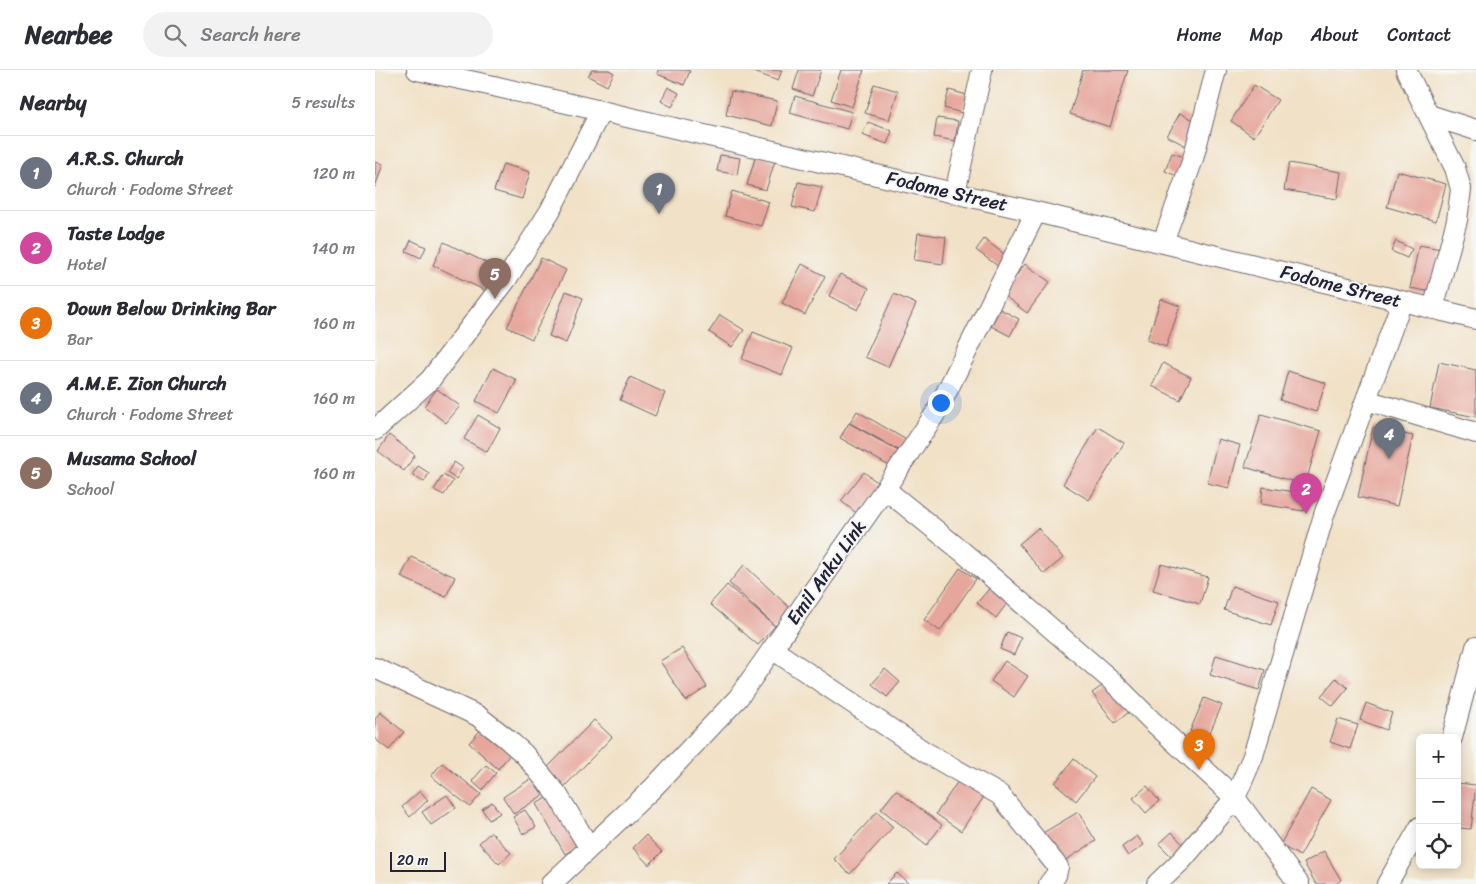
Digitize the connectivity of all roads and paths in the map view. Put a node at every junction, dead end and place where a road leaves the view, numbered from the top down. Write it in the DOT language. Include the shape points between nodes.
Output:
graph roads {
  1 [pos="417,70"];
  2 [pos="982,70"];
  3 [pos="1216,70"];
  4 [pos="1406,70"];
  5 [pos="489,77"];
  6 [pos="601,111"];
  7 [pos="1429,116"];
  8 [pos="1476,130"];
  9 [pos="955,193"];
  10 [pos="1037,212"];
  11 [pos="1163,242"];
  12 [pos="1402,301"];
  13 [pos="1433,309"];
  14 [pos="1476,319"];
  15 [pos="1366,400"];
  16 [pos="375,430"];
  17 [pos="1476,433"];
  18 [pos="885,489"];
  19 [pos="1476,646"];
  20 [pos="772,649"];
  21 [pos="375,668"];
  22 [pos="1453,734"];
  23 [pos="1235,798"];
  24 [pos="1416,833"];
  25 [pos="589,847"];
  26 [pos="551,884"];
  27 [pos="1049,884"];
  28 [pos="1157,884"];
  29 [pos="1299,884"];
  30 [pos="1387,884"];
  1 -- 5 [label="street, Fodome Street"];
  2 -- 9 [label="street"];
  3 -- 11 [label="street" via="1193,159"];
  4 -- 7 [label="street"];
  5 -- 6 [label="street, Fodome Street"];
  6 -- 9 [label="street, Fodome Street"];
  6 -- 16 [label="street" via="551,211 506,280 430,380"];
  7 -- 8 [label="street"];
  7 -- 13 [label="street" via="1455,168 1461,189 1457,220"];
  9 -- 10 [label="street, Fodome Street"];
  10 -- 11 [label="street, Fodome Street"];
  10 -- 18 [label="street, Emil Anku Link" via="937,411"];
  11 -- 12 [label="street, Fodome Street"];
  12 -- 13 [label="street, Fodome Street"];
  12 -- 15 [label="street"];
  13 -- 14 [label="street, Fodome Street"];
  15 -- 17 [label="street"];
  15 -- 23 [label="street" via="1324,514 1253,756"];
  18 -- 20 [label="street, Emil Anku Link"];
  18 -- 23 [label="street" via="1112,681"];
  19 -- 22 [label="street"];
  20 -- 25 [label="street, Emil Anku Link" via="738,698 652,790"];
  20 -- 27 [label="street" via="925,752 1000,795 1058,867"];
  21 -- 25 [label="street" via="478,716 506,738 524,754 557,794"];
  23 -- 28 [label="street"];
  23 -- 29 [label="street"];
  24 -- 30 [label="street"];
  25 -- 26 [label="street, Emil Anku Link"];
}
